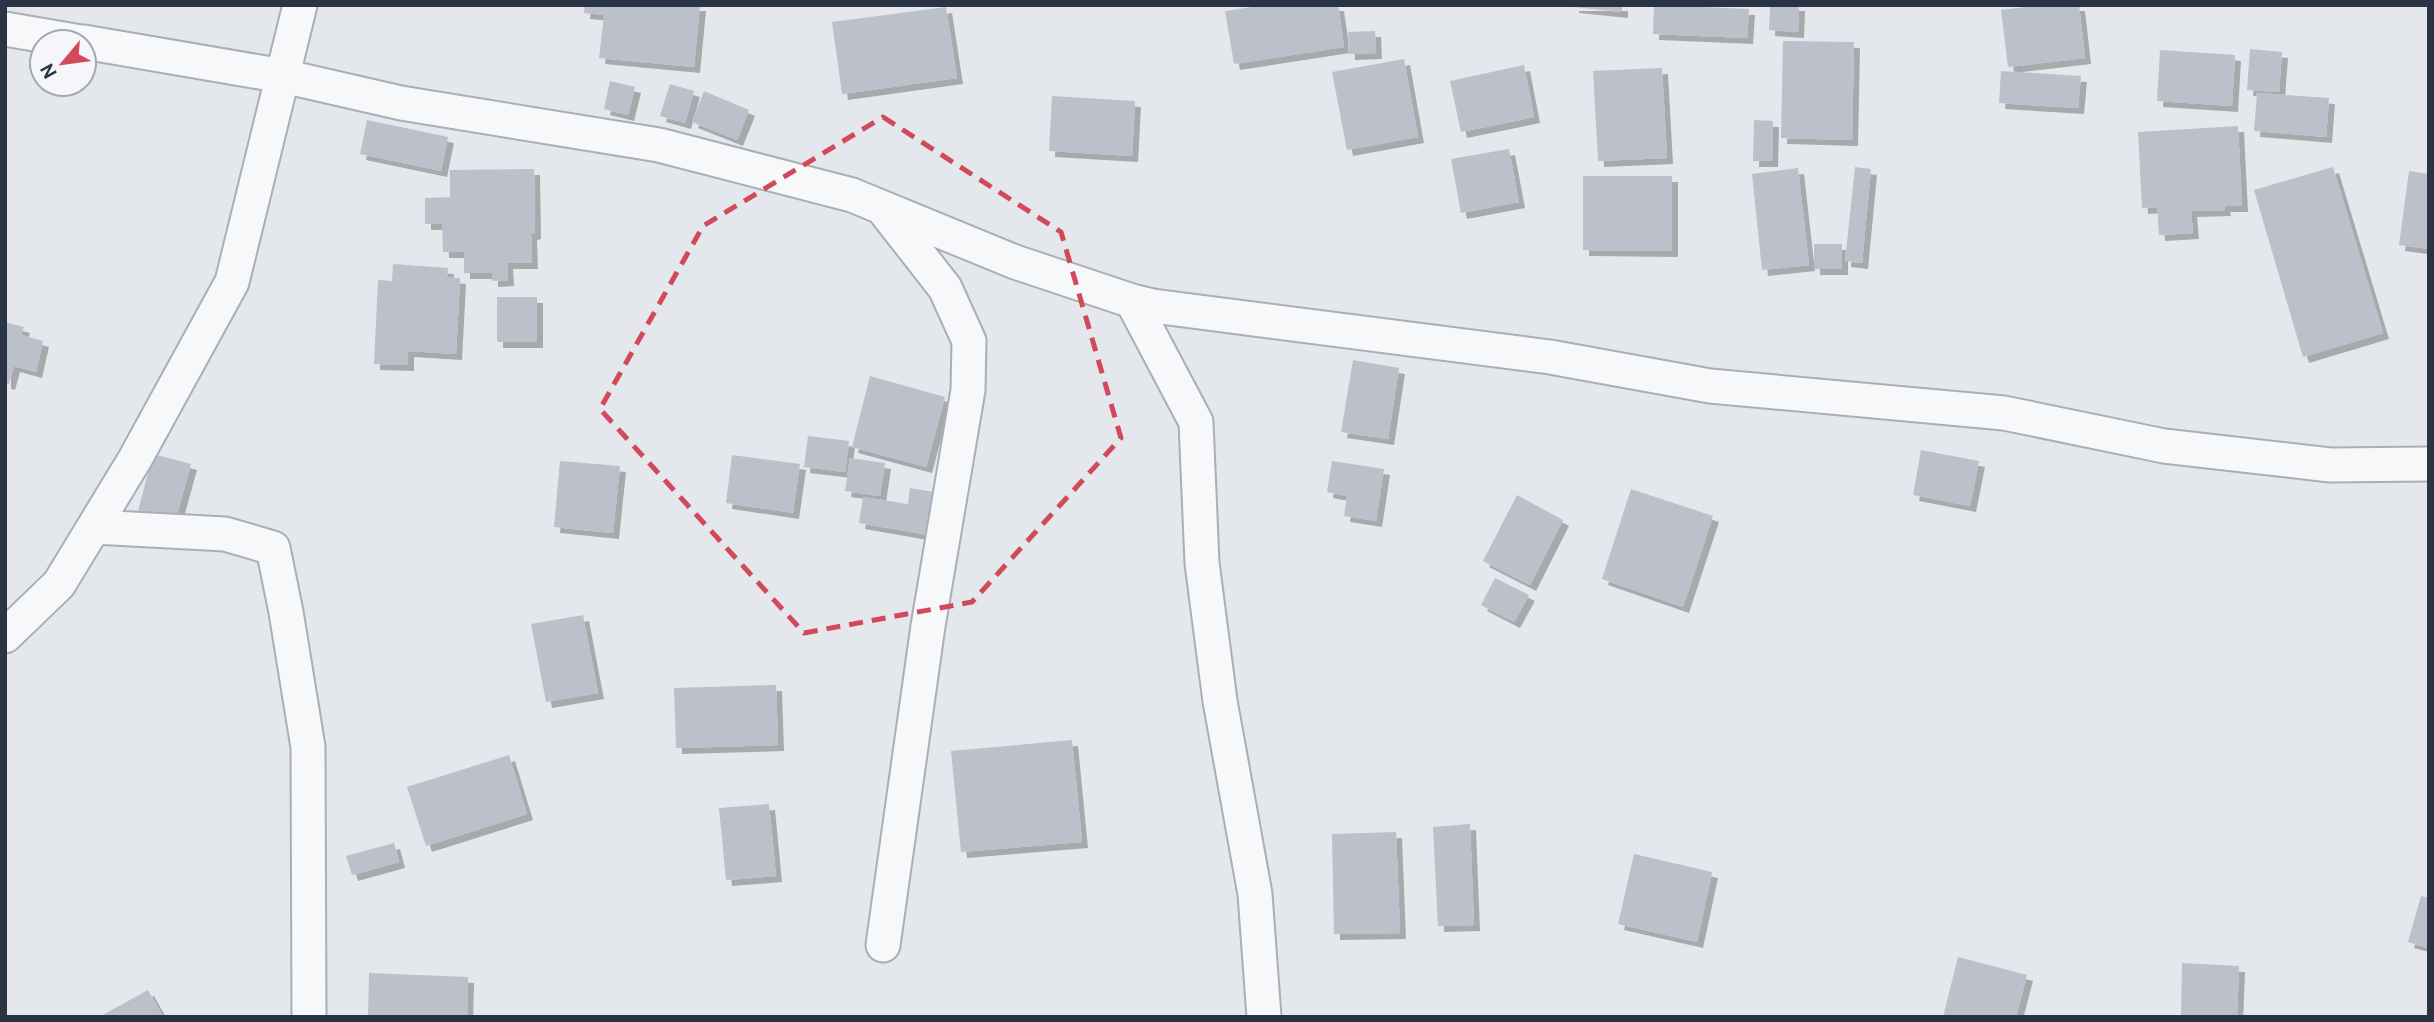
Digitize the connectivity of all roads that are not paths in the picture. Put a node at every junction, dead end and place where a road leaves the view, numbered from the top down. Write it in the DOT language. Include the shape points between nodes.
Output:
graph roads {
  1 [pos="300,5"];
  2 [pos="5,29"];
  3 [pos="28,33"];
  4 [pos="98,45"];
  5 [pos="283,76"];
  6 [pos="882,207"];
  7 [pos="1132,301"];
  8 [pos="2429,464"];
  9 [pos="94,527"];
  10 [pos="5,636"];
  11 [pos="883,944"];
  12 [pos="309,1017"];
  13 [pos="1264,1017"];
  1 -- 5 [label="street"];
  2 -- 3 [label="street"];
  4 -- 5 [label="street"];
  5 -- 6 [label="street" via="401,103 659,145 852,195"];
  5 -- 9 [label="street" via="232,282"];
  6 -- 7 [label="street" via="1015,262"];
  6 -- 11 [label="street" via="945,288 969,341 968,390 928,626"];
  7 -- 8 [label="street" via="1550,357 1710,386 2004,414 2164,446 2330,465"];
  7 -- 13 [label="street" via="1196,422 1202,564 1220,701 1255,894"];
  9 -- 10 [label="street" via="59,584"];
  9 -- 12 [label="street" via="225,534 272,548 308,747"];
}
